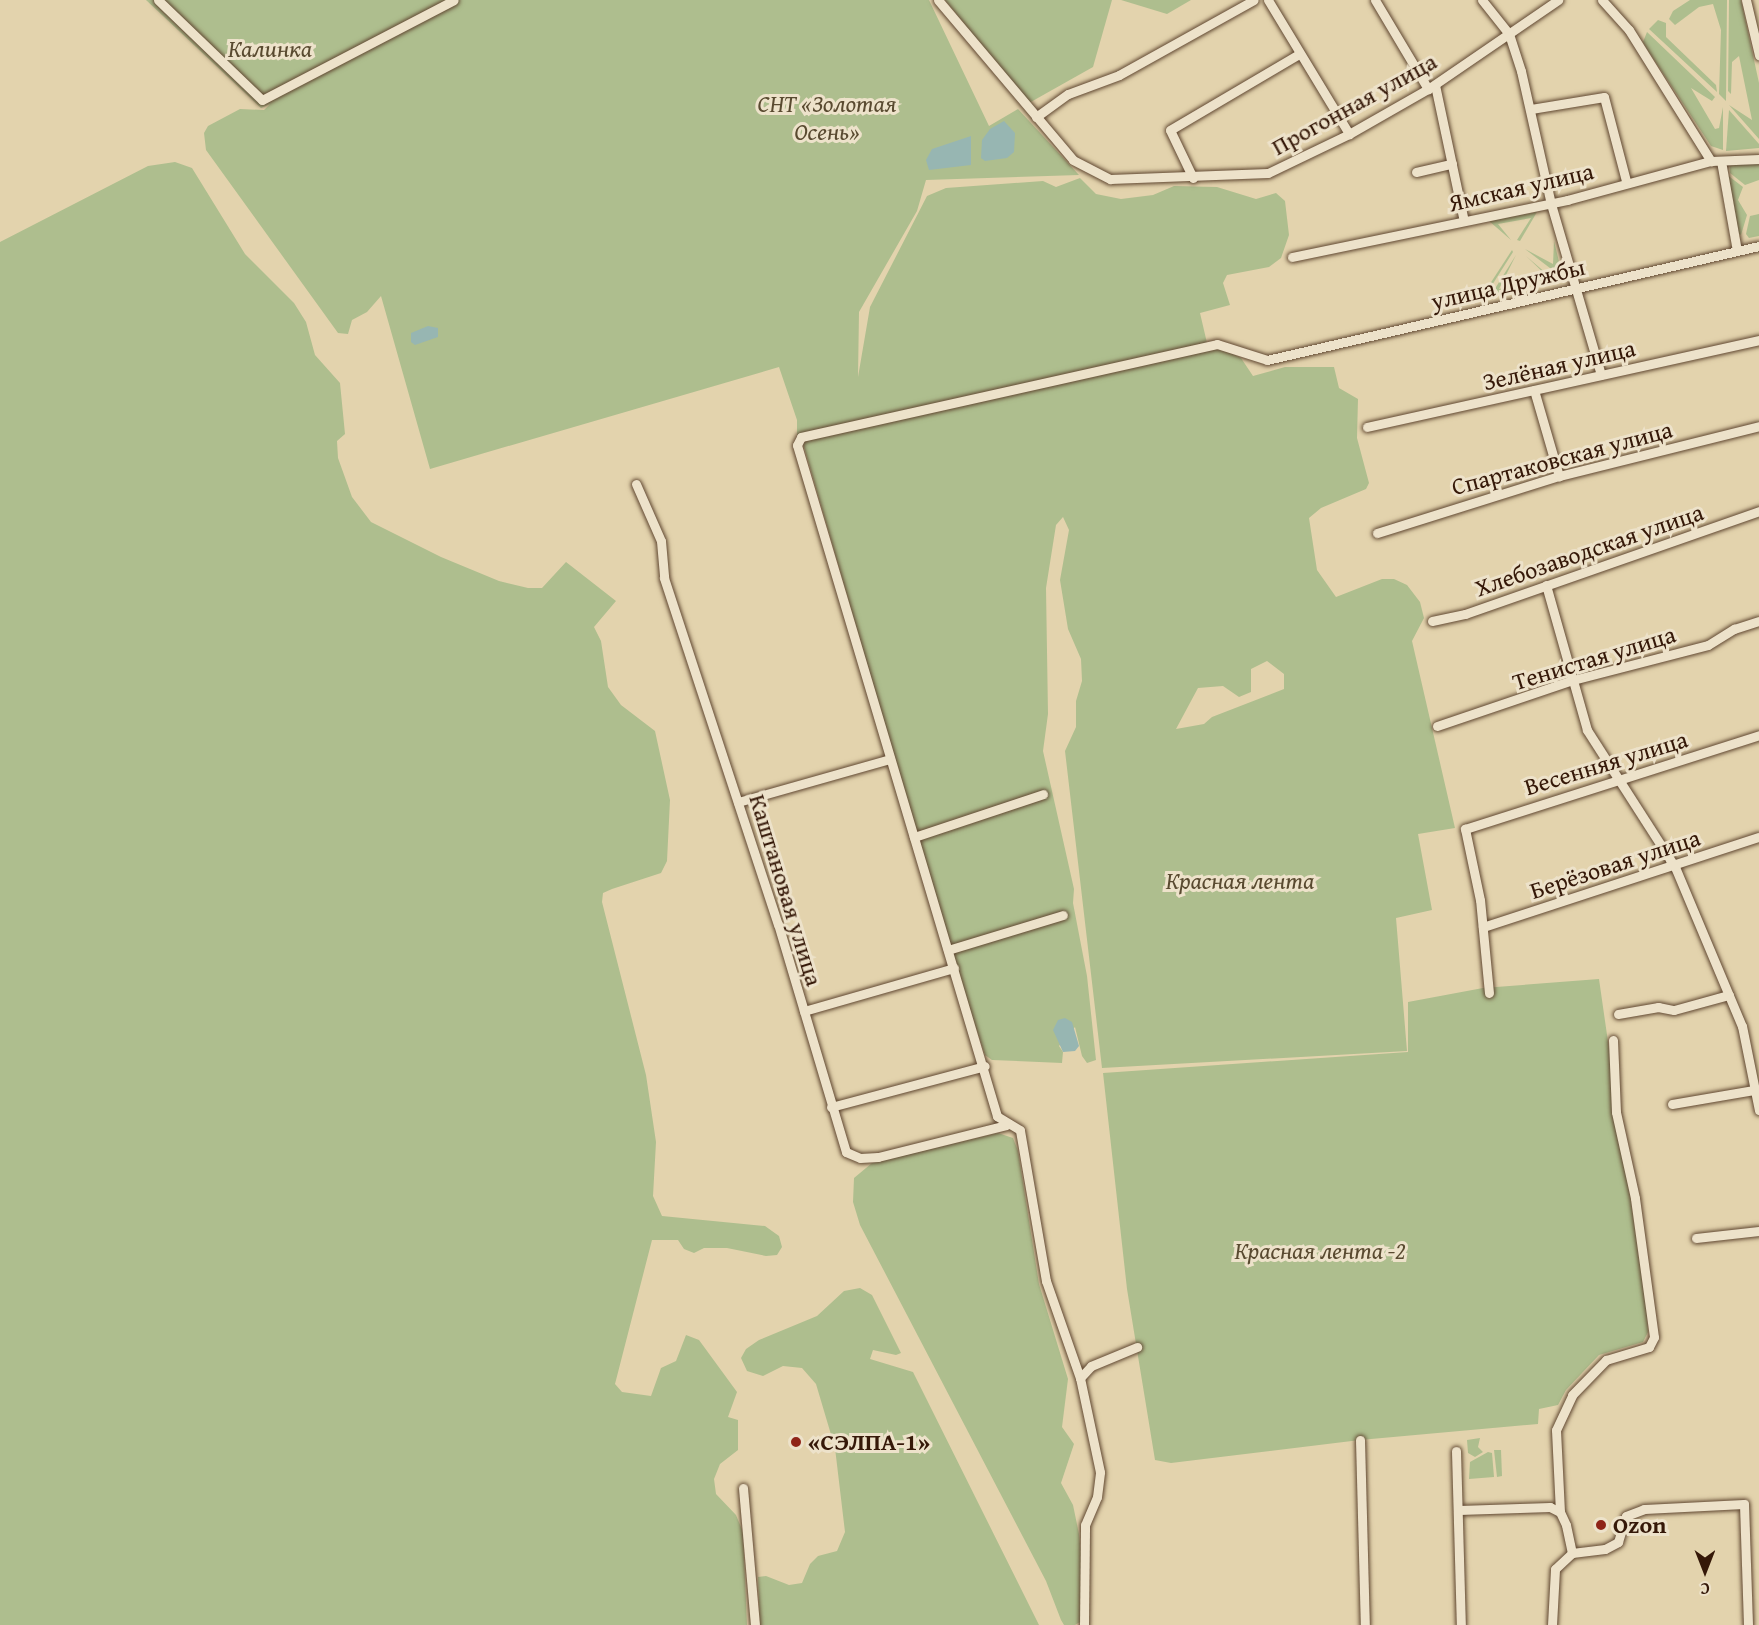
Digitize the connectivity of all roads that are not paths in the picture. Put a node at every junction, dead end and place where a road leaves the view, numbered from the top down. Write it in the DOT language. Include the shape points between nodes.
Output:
graph roads {
  1 [pos="158,0"];
  2 [pos="454,0"];
  3 [pos="938,0"];
  4 [pos="1254,0"];
  5 [pos="1268,0"];
  6 [pos="1375,0"];
  7 [pos="1482,0"];
  8 [pos="1558,0"];
  9 [pos="1602,0"];
  10 [pos="1746,0"];
  11 [pos="1509,34"];
  12 [pos="1299,54"];
  13 [pos="1759,55"];
  14 [pos="1431,87"];
  15 [pos="1531,109"];
  16 [pos="1036,117"];
  17 [pos="1349,134"];
  18 [pos="1759,159"];
  19 [pos="1716,161"];
  20 [pos="1452,164"];
  21 [pos="1416,172"];
  22 [pos="1193,178"];
  23 [pos="1626,181"];
  24 [pos="1551,204"];
  25 [pos="1464,221"];
  26 [pos="1759,246"];
  27 [pos="1737,251"];
  28 [pos="1292,257"];
  29 [pos="1574,289"];
  30 [pos="1759,340"];
  31 [pos="1600,375"];
  32 [pos="1534,390"];
  33 [pos="1759,426"];
  34 [pos="1367,427"];
  35 [pos="1559,476"];
  36 [pos="636,484"];
  37 [pos="1759,511"];
  38 [pos="1377,533"];
  39 [pos="1546,585"];
  40 [pos="1432,621"];
  41 [pos="1759,621"];
  42 [pos="1573,681"];
  43 [pos="1437,726"];
  44 [pos="1759,735"];
  45 [pos="890,759"];
  46 [pos="1618,778"];
  47 [pos="1043,794"];
  48 [pos="738,802"];
  49 [pos="914,837"];
  50 [pos="1759,837"];
  51 [pos="1675,867"];
  52 [pos="1063,915"];
  53 [pos="1483,927"];
  54 [pos="948,950"];
  55 [pos="954,968"];
  56 [pos="1489,993"];
  57 [pos="1730,995"];
  58 [pos="804,1011"];
  59 [pos="1618,1014"];
  60 [pos="1612,1040"];
  61 [pos="985,1066"];
  62 [pos="1754,1090"];
  63 [pos="1672,1104"];
  64 [pos="831,1107"];
  65 [pos="1759,1110"];
  66 [pos="1006,1125"];
  67 [pos="1759,1231"];
  68 [pos="1696,1238"];
  69 [pos="1137,1347"];
  70 [pos="1080,1378"];
  71 [pos="1360,1440"];
  72 [pos="1456,1451"];
  73 [pos="743,1488"];
  74 [pos="1459,1510"];
  75 [pos="1560,1512"];
  76 [pos="1572,1553"];
  77 [pos="755,1625"];
  78 [pos="1084,1625"];
  79 [pos="1365,1625"];
  80 [pos="1461,1625"];
  81 [pos="1552,1625"];
  82 [pos="1748,1625"];
  1 -- 2 [label="street" via="262,100"];
  3 -- 16 [label="street, Прогонная улица"];
  4 -- 16 [label="street" via="1119,75 1068,94"];
  5 -- 12 [label="street"];
  6 -- 14 [label="street"];
  7 -- 11 [label="street"];
  8 -- 11 [label="street, Прогонная улица"];
  9 -- 19 [label="street" via="1629,30"];
  10 -- 13 [label="street"];
  11 -- 14 [label="street, Прогонная улица"];
  11 -- 15 [label="street"];
  12 -- 17 [label="street"];
  12 -- 22 [label="street" via="1170,130"];
  14 -- 17 [label="street, Прогонная улица"];
  14 -- 20 [label="street"];
  15 -- 23 [label="street" via="1604,97"];
  15 -- 24 [label="street"];
  16 -- 22 [label="street, Прогонная улица" via="1073,160 1095,174 1110,179"];
  17 -- 22 [label="street, Прогонная улица" via="1268,173"];
  18 -- 19 [label="street, Ямская улица"];
  19 -- 23 [label="street, Ямская улица"];
  19 -- 27 [label="street"];
  20 -- 21 [label="street"];
  20 -- 25 [label="street"];
  23 -- 24 [label="street, Ямская улица"];
  24 -- 25 [label="street, Ямская улица"];
  24 -- 29 [label="street"];
  25 -- 28 [label="street, Ямская улица"];
  26 -- 27 [label="street, улица Дружбы"];
  27 -- 29 [label="street, улица Дружбы"];
  29 -- 31 [label="street"];
  29 -- 45 [label="street, улица Дружбы" via="1267,360 1217,344 801,437 797,445"];
  30 -- 31 [label="street, Зелёная улица"];
  31 -- 32 [label="street, Зелёная улица"];
  32 -- 34 [label="street, Зелёная улица"];
  32 -- 35 [label="street"];
  33 -- 35 [label="street, Спартаковская улица"];
  35 -- 38 [label="street, Спартаковская улица"];
  36 -- 48 [label="street, Каштановая улица" via="661,541 664,578"];
  37 -- 39 [label="street, Хлебозаводская улица"];
  39 -- 40 [label="street, Хлебозаводская улица" via="1465,614"];
  39 -- 42 [label="street"];
  41 -- 42 [label="street, Тенистая улица" via="1734,629 1708,645"];
  42 -- 43 [label="street, Тенистая улица"];
  42 -- 46 [label="street" via="1587,730"];
  44 -- 46 [label="street, Весенняя улица"];
  45 -- 48 [label="street"];
  45 -- 49 [label="street"];
  46 -- 51 [label="street"];
  46 -- 53 [label="street, Весенняя улица" via="1465,829"];
  47 -- 49 [label="street"];
  48 -- 58 [label="street, Каштановая улица"];
  49 -- 54 [label="street"];
  50 -- 51 [label="street, Берёзовая улица"];
  51 -- 53 [label="street, Берёзовая улица"];
  51 -- 57 [label="street"];
  52 -- 54 [label="street"];
  53 -- 56 [label="street"];
  54 -- 55 [label="street"];
  55 -- 58 [label="street"];
  55 -- 61 [label="street"];
  57 -- 59 [label="street" via="1674,1011 1658,1007"];
  57 -- 62 [label="street" via="1742,1026"];
  58 -- 64 [label="street, Каштановая улица"];
  60 -- 75 [label="street" via="1616,1112 1635,1198 1654,1337 1649,1347 1606,1360 1572,1395 1556,1430"];
  61 -- 64 [label="street"];
  61 -- 66 [label="street" via="997,1116"];
  62 -- 63 [label="street"];
  62 -- 65 [label="street"];
  64 -- 66 [label="street, Каштановая улица" via="846,1152 860,1158"];
  66 -- 70 [label="street" via="1020,1130 1046,1281"];
  67 -- 68 [label="street"];
  69 -- 70 [label="street" via="1091,1366"];
  70 -- 78 [label="street" via="1100,1472 1098,1497 1084,1525"];
  71 -- 79 [label="street"];
  72 -- 74 [label="street"];
  73 -- 77 [label="street"];
  74 -- 75 [label="street" via="1537,1506"];
  74 -- 80 [label="street"];
  75 -- 76 [label="street"];
  76 -- 81 [label="street" via="1556,1569"];
  76 -- 82 [label="street" via="1605,1549 1618,1542 1626,1516 1644,1509 1744,1504"];
}
